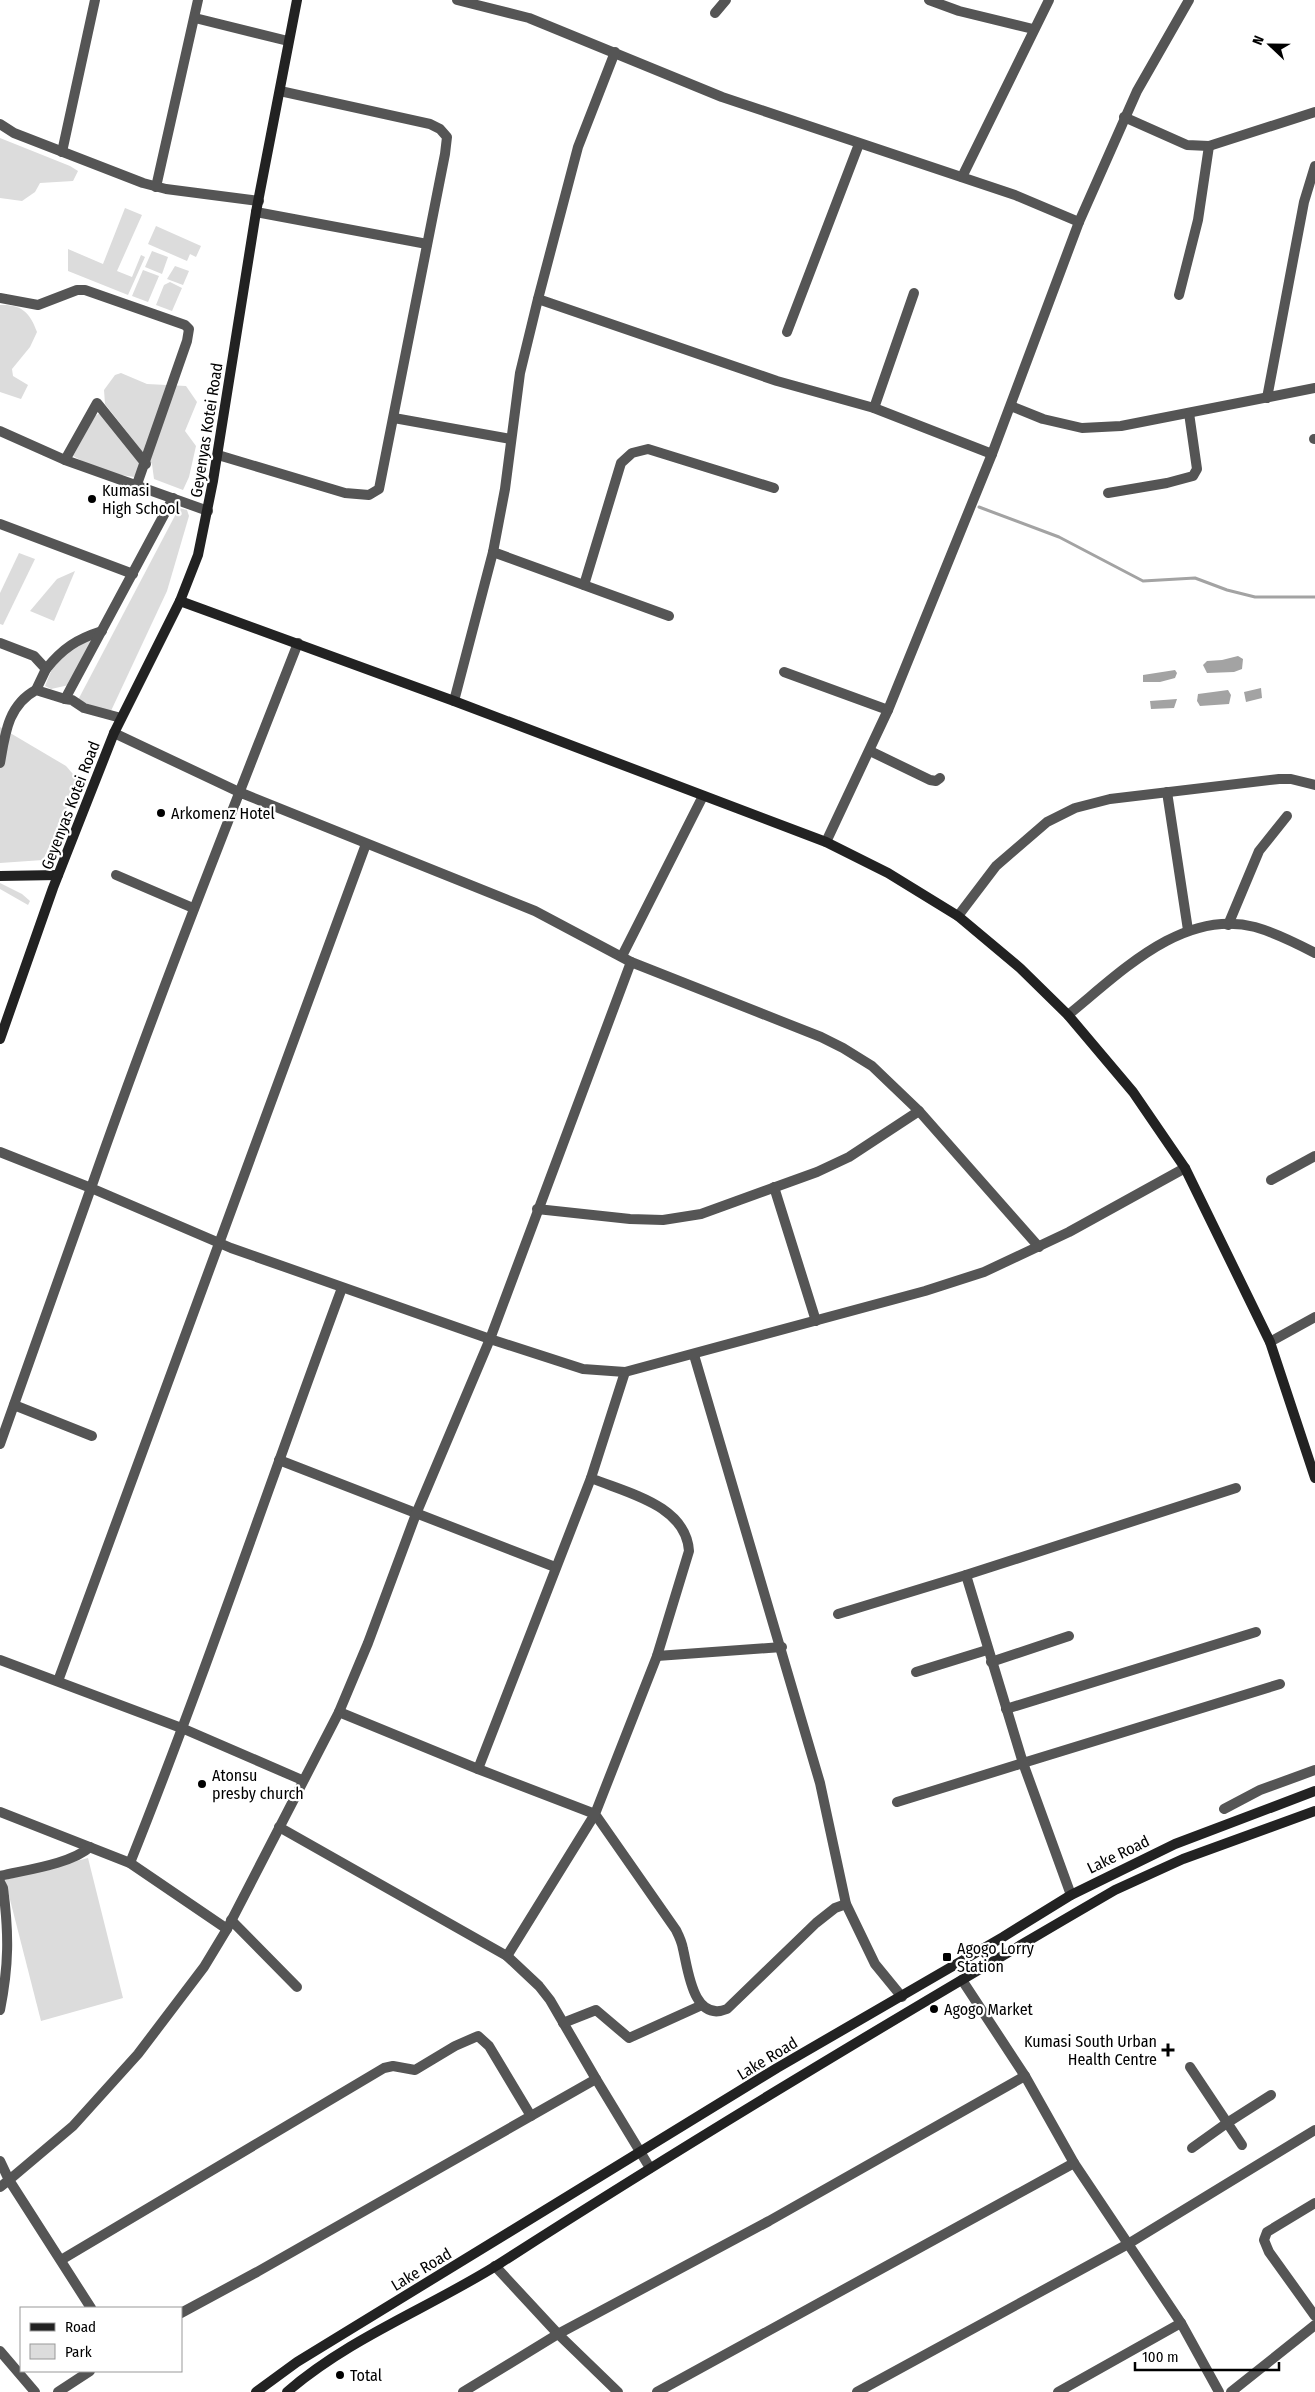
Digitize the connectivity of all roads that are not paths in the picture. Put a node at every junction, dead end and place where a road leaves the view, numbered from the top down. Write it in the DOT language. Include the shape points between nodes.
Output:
graph roads {
  1 [pos="95,0"];
  2 [pos="198,0"];
  3 [pos="297,0"];
  4 [pos="457,0"];
  5 [pos="726,0"];
  6 [pos="929,0"];
  7 [pos="1049,0"];
  8 [pos="1187,1"];
  9 [pos="476,2"];
  10 [pos="715,13"];
  11 [pos="195,18"];
  12 [pos="1033,29"];
  13 [pos="288,42"];
  14 [pos="615,52"];
  15 [pos="280,91"];
  16 [pos="1315,112"];
  17 [pos="1124,117"];
  18 [pos="0,124"];
  19 [pos="859,144"];
  20 [pos="1209,146"];
  21 [pos="62,152"];
  22 [pos="1315,166"];
  23 [pos="962,178"];
  24 [pos="156,187"];
  25 [pos="259,201"];
  26 [pos="256,212"];
  27 [pos="1079,222"];
  28 [pos="427,244"];
  29 [pos="914,293"];
  30 [pos="1179,295"];
  31 [pos="0,298"];
  32 [pos="538,299"];
  33 [pos="787,332"];
  34 [pos="1315,388"];
  35 [pos="1267,398"];
  36 [pos="1010,406"];
  37 [pos="874,408"];
  38 [pos="1189,413"];
  39 [pos="394,418"];
  40 [pos="0,431"];
  41 [pos="511,439"];
  42 [pos="218,454"];
  43 [pos="992,454"];
  44 [pos="65,460"];
  45 [pos="146,464"];
  46 [pos="136,487"];
  47 [pos="774,488"];
  48 [pos="1108,493"];
  49 [pos="174,498"];
  50 [pos="208,511"];
  51 [pos="0,524"];
  52 [pos="493,552"];
  53 [pos="133,574"];
  54 [pos="584,585"];
  55 [pos="180,601"];
  56 [pos="669,616"];
  57 [pos="102,631"];
  58 [pos="0,643"];
  59 [pos="298,643"];
  60 [pos="46,669"];
  61 [pos="784,672"];
  62 [pos="36,690"];
  63 [pos="65,699"];
  64 [pos="454,701"];
  65 [pos="888,710"];
  66 [pos="121,718"];
  67 [pos="114,733"];
  68 [pos="870,752"];
  69 [pos="0,763"];
  70 [pos="940,778"];
  71 [pos="1315,786"];
  72 [pos="239,792"];
  73 [pos="1167,792"];
  74 [pos="703,796"];
  75 [pos="1287,816"];
  76 [pos="826,842"];
  77 [pos="366,844"];
  78 [pos="58,875"];
  79 [pos="116,875"];
  80 [pos="0,876"];
  81 [pos="193,908"];
  82 [pos="958,916"];
  83 [pos="1228,926"];
  84 [pos="1188,930"];
  85 [pos="1315,953"];
  86 [pos="627,959"];
  87 [pos="1068,1015"];
  88 [pos="0,1039"];
  89 [pos="919,1111"];
  90 [pos="0,1152"];
  91 [pos="1315,1156"];
  92 [pos="1185,1168"];
  93 [pos="1271,1180"];
  94 [pos="774,1187"];
  95 [pos="91,1188"];
  96 [pos="537,1209"];
  97 [pos="220,1244"];
  98 [pos="1039,1246"];
  99 [pos="342,1288"];
  100 [pos="1315,1317"];
  101 [pos="816,1321"];
  102 [pos="490,1339"];
  103 [pos="1270,1342"];
  104 [pos="694,1355"];
  105 [pos="625,1372"];
  106 [pos="14,1405"];
  107 [pos="92,1436"];
  108 [pos="0,1444"];
  109 [pos="279,1460"];
  110 [pos="591,1478"];
  111 [pos="1315,1478"];
  112 [pos="1236,1488"];
  113 [pos="416,1514"];
  114 [pos="555,1568"];
  115 [pos="966,1575"];
  116 [pos="838,1614"];
  117 [pos="1256,1632"];
  118 [pos="1068,1636"];
  119 [pos="782,1647"];
  120 [pos="987,1650"];
  121 [pos="656,1656"];
  122 [pos="0,1660"];
  123 [pos="991,1662"];
  124 [pos="916,1672"];
  125 [pos="58,1682"];
  126 [pos="1280,1684"];
  127 [pos="1006,1709"];
  128 [pos="339,1712"];
  129 [pos="184,1729"];
  130 [pos="1023,1763"];
  131 [pos="478,1769"];
  132 [pos="1315,1770"];
  133 [pos="302,1780"];
  134 [pos="1315,1791"];
  135 [pos="897,1802"];
  136 [pos="1224,1809"];
  137 [pos="1315,1810"];
  138 [pos="1,1814"];
  139 [pos="595,1814"];
  140 [pos="279,1827"];
  141 [pos="90,1847"];
  142 [pos="130,1863"];
  143 [pos="0,1876"];
  144 [pos="0,1882"];
  145 [pos="1071,1895"];
  146 [pos="846,1904"];
  147 [pos="229,1925"];
  148 [pos="507,1956"];
  149 [pos="962,1980"];
  150 [pos="297,1987"];
  151 [pos="902,1997"];
  152 [pos="702,2004"];
  153 [pos="0,2010"];
  154 [pos="564,2023"];
  155 [pos="1190,2067"];
  156 [pos="1025,2076"];
  157 [pos="596,2079"];
  158 [pos="1271,2096"];
  159 [pos="531,2116"];
  160 [pos="1227,2123"];
  161 [pos="1315,2130"];
  162 [pos="1242,2145"];
  163 [pos="1192,2148"];
  164 [pos="640,2152"];
  165 [pos="0,2161"];
  166 [pos="1074,2163"];
  167 [pos="650,2168"];
  168 [pos="9,2180"];
  169 [pos="0,2187"];
  170 [pos="1315,2203"];
  171 [pos="1128,2244"];
  172 [pos="61,2260"];
  173 [pos="495,2266"];
  174 [pos="90,2307"];
  175 [pos="182,2312"];
  176 [pos="1315,2316"];
  177 [pos="1181,2323"];
  178 [pos="1315,2325"];
  179 [pos="558,2334"];
  180 [pos="0,2351"];
  181 [pos="88,2372"];
  182 [pos="35,2392"];
  183 [pos="58,2392"];
  184 [pos="256,2392"];
  185 [pos="287,2392"];
  186 [pos="463,2392"];
  187 [pos="618,2392"];
  188 [pos="657,2392"];
  189 [pos="857,2392"];
  190 [pos="1058,2392"];
  191 [pos="1219,2392"];
  192 [pos="1231,2392"];
  1 -- 21 [label="street"];
  2 -- 11 [label="street"];
  3 -- 13 [label="street, Geyenyas Kotei Road"];
  4 -- 9 [label="street"];
  5 -- 10 [label="street"];
  6 -- 12 [label="street"];
  7 -- 12 [label="street"];
  8 -- 17 [label="street"];
  9 -- 14 [label="street" via="529,18"];
  11 -- 13 [label="street"];
  11 -- 24 [label="street"];
  12 -- 23 [label="street"];
  13 -- 15 [label="street, Geyenyas Kotei Road"];
  14 -- 19 [label="street" via="722,98"];
  14 -- 32 [label="street" via="578,147"];
  15 -- 25 [label="street, Geyenyas Kotei Road"];
  15 -- 28 [label="street" via="430,124 447,136"];
  16 -- 20 [label="street"];
  17 -- 20 [label="street" via="1187,145"];
  17 -- 27 [label="street"];
  18 -- 21 [label="street"];
  19 -- 23 [label="street"];
  19 -- 33 [label="street"];
  20 -- 30 [label="street" via="1198,220"];
  21 -- 24 [label="street"];
  22 -- 35 [label="street" via="1304,202"];
  23 -- 27 [label="street" via="1015,195"];
  24 -- 25 [label="street"];
  25 -- 26 [label="street, Geyenyas Kotei Road"];
  26 -- 28 [label="street"];
  26 -- 42 [label="street, Geyenyas Kotei Road"];
  27 -- 36 [label="street"];
  28 -- 39 [label="street"];
  29 -- 37 [label="street"];
  31 -- 45 [label="street" via="38,305 85,290 189,329"];
  32 -- 37 [label="street" via="777,381"];
  32 -- 41 [label="street" via="520,374"];
  34 -- 35 [label="street"];
  35 -- 38 [label="street"];
  36 -- 38 [label="street" via="1043,419 1082,428 1121,426"];
  36 -- 43 [label="street"];
  37 -- 43 [label="street"];
  38 -- 48 [label="street" via="1197,469 1192,476"];
  39 -- 41 [label="street"];
  39 -- 42 [label="street" via="379,489 370,495 346,493"];
  40 -- 44 [label="street"];
  41 -- 52 [label="street"];
  42 -- 50 [label="street, Geyenyas Kotei Road"];
  43 -- 65 [label="street"];
  44 -- 45 [label="street" via="97,403"];
  44 -- 46 [label="street"];
  45 -- 46 [label="street"];
  46 -- 49 [label="street"];
  47 -- 54 [label="street" via="648,448 632,453 621,463"];
  49 -- 50 [label="street"];
  49 -- 53 [label="street"];
  50 -- 55 [label="street, Geyenyas Kotei Road" via="198,555"];
  51 -- 53 [label="street"];
  52 -- 54 [label="street"];
  52 -- 64 [label="street"];
  53 -- 57 [label="street"];
  54 -- 56 [label="street"];
  55 -- 59 [label="street"];
  55 -- 66 [label="street, Geyenyas Kotei Road"];
  57 -- 60 [label="street" via="60,651"];
  57 -- 63 [label="street"];
  58 -- 60 [label="street" via="34,656"];
  59 -- 64 [label="street"];
  59 -- 72 [label="street"];
  60 -- 62 [label="street"];
  61 -- 65 [label="street"];
  62 -- 63 [label="street"];
  62 -- 69 [label="street" via="14,708"];
  63 -- 66 [label="street"];
  64 -- 74 [label="street"];
  65 -- 68 [label="street"];
  66 -- 67 [label="street, Geyenyas Kotei Road"];
  67 -- 72 [label="street"];
  67 -- 78 [label="street, Geyenyas Kotei Road"];
  68 -- 70 [label="street" via="930,780"];
  68 -- 76 [label="street"];
  71 -- 73 [label="street" via="1279,779"];
  72 -- 77 [label="street"];
  72 -- 81 [label="street"];
  73 -- 82 [label="street" via="1110,799 1047,822 996,866"];
  73 -- 84 [label="street"];
  74 -- 76 [label="street"];
  74 -- 86 [label="street"];
  75 -- 83 [label="street" via="1259,852"];
  76 -- 82 [label="street"];
  77 -- 86 [label="street" via="534,911"];
  77 -- 97 [label="street"];
  78 -- 80 [label="street"];
  78 -- 88 [label="street, Geyenyas Kotei Road"];
  79 -- 81 [label="street"];
  81 -- 95 [label="street"];
  82 -- 87 [label="street" via="1020,968"];
  83 -- 84 [label="street"];
  83 -- 85 [label="street" via="1253,927"];
  84 -- 87 [label="street" via="1141,956"];
  86 -- 89 [label="street" via="844,1048 872,1066"];
  86 -- 96 [label="street"];
  87 -- 92 [label="street" via="1133,1092"];
  89 -- 94 [label="street" via="849,1157"];
  89 -- 98 [label="street"];
  90 -- 95 [label="street"];
  91 -- 93 [label="street"];
  92 -- 98 [label="street"];
  92 -- 103 [label="street"];
  94 -- 96 [label="street" via="701,1214 663,1220 599,1217"];
  94 -- 101 [label="street"];
  95 -- 97 [label="street"];
  95 -- 106 [label="street"];
  96 -- 102 [label="street"];
  97 -- 99 [label="street"];
  97 -- 125 [label="street"];
  98 -- 101 [label="street" via="984,1272"];
  99 -- 102 [label="street"];
  99 -- 109 [label="street"];
  100 -- 103 [label="street"];
  101 -- 104 [label="street"];
  102 -- 105 [label="street" via="583,1368"];
  102 -- 113 [label="street"];
  103 -- 111 [label="street"];
  104 -- 105 [label="street"];
  104 -- 119 [label="street"];
  105 -- 110 [label="street"];
  106 -- 107 [label="street"];
  106 -- 108 [label="street"];
  109 -- 113 [label="street"];
  109 -- 129 [label="street"];
  110 -- 114 [label="street"];
  110 -- 121 [label="street" via="659,1506 680,1524 688,1539 689,1551"];
  112 -- 115 [label="street"];
  113 -- 114 [label="street"];
  113 -- 128 [label="street"];
  114 -- 131 [label="street"];
  115 -- 116 [label="street"];
  115 -- 120 [label="street"];
  117 -- 127 [label="street"];
  118 -- 123 [label="street"];
  119 -- 121 [label="street"];
  119 -- 146 [label="street" via="820,1783"];
  120 -- 123 [label="street"];
  120 -- 124 [label="street"];
  121 -- 139 [label="street"];
  122 -- 125 [label="street"];
  123 -- 127 [label="street"];
  125 -- 129 [label="street"];
  126 -- 130 [label="street"];
  127 -- 130 [label="street"];
  128 -- 131 [label="street"];
  128 -- 133 [label="street"];
  129 -- 133 [label="street"];
  129 -- 142 [label="street"];
  130 -- 135 [label="street"];
  130 -- 145 [label="street"];
  131 -- 139 [label="street"];
  132 -- 136 [label="street" via="1260,1790"];
  133 -- 140 [label="street"];
  134 -- 145 [label="street, Lake Road" via="1175,1844"];
  137 -- 149 [label="street, Lake Road" via="1183,1859 1115,1890"];
  138 -- 141 [label="street"];
  139 -- 148 [label="street"];
  139 -- 152 [label="street" via="676,1930 683,1948 687,1978"];
  140 -- 147 [label="street"];
  140 -- 148 [label="street"];
  141 -- 142 [label="street"];
  141 -- 143 [label="street" via="84,1853"];
  142 -- 147 [label="street"];
  144 -- 153 [label="street" via="9,1932 7,1976"];
  145 -- 151 [label="street, Lake Road"];
  146 -- 151 [label="street" via="875,1964"];
  146 -- 152 [label="street" via="816,1922 727,2009 715,2012"];
  147 -- 150 [label="street"];
  147 -- 168 [label="street" via="204,1967 138,2054 74,2126"];
  148 -- 154 [label="street" via="539,1986"];
  149 -- 156 [label="street"];
  149 -- 167 [label="street, Lake Road"];
  151 -- 164 [label="street, Lake Road" via="777,2068"];
  152 -- 154 [label="street" via="628,2038 596,2010"];
  154 -- 157 [label="street"];
  155 -- 160 [label="street"];
  156 -- 166 [label="street"];
  156 -- 179 [label="street" via="769,2221"];
  157 -- 159 [label="street"];
  157 -- 164 [label="street"];
  158 -- 160 [label="street"];
  159 -- 172 [label="street" via="488,2046 478,2036 454,2046 415,2070 389,2066"];
  159 -- 175 [label="street"];
  160 -- 162 [label="street"];
  160 -- 163 [label="street"];
  161 -- 171 [label="street"];
  164 -- 167 [label="street"];
  164 -- 184 [label="street, Lake Road" via="297,2362"];
  165 -- 168 [label="street"];
  166 -- 171 [label="street"];
  166 -- 188 [label="street"];
  167 -- 173 [label="street, Lake Road"];
  168 -- 169 [label="street"];
  168 -- 172 [label="street"];
  170 -- 176 [label="street" via="1268,2232 1264,2240 1269,2252"];
  171 -- 177 [label="street"];
  171 -- 189 [label="street"];
  172 -- 174 [label="street"];
  173 -- 179 [label="street"];
  173 -- 185 [label="street, Lake Road" via="376,2332 313,2371"];
  177 -- 190 [label="street"];
  177 -- 191 [label="street"];
  178 -- 192 [label="street"];
  179 -- 186 [label="street"];
  179 -- 187 [label="street"];
  180 -- 182 [label="street"];
  181 -- 183 [label="street"];
}
